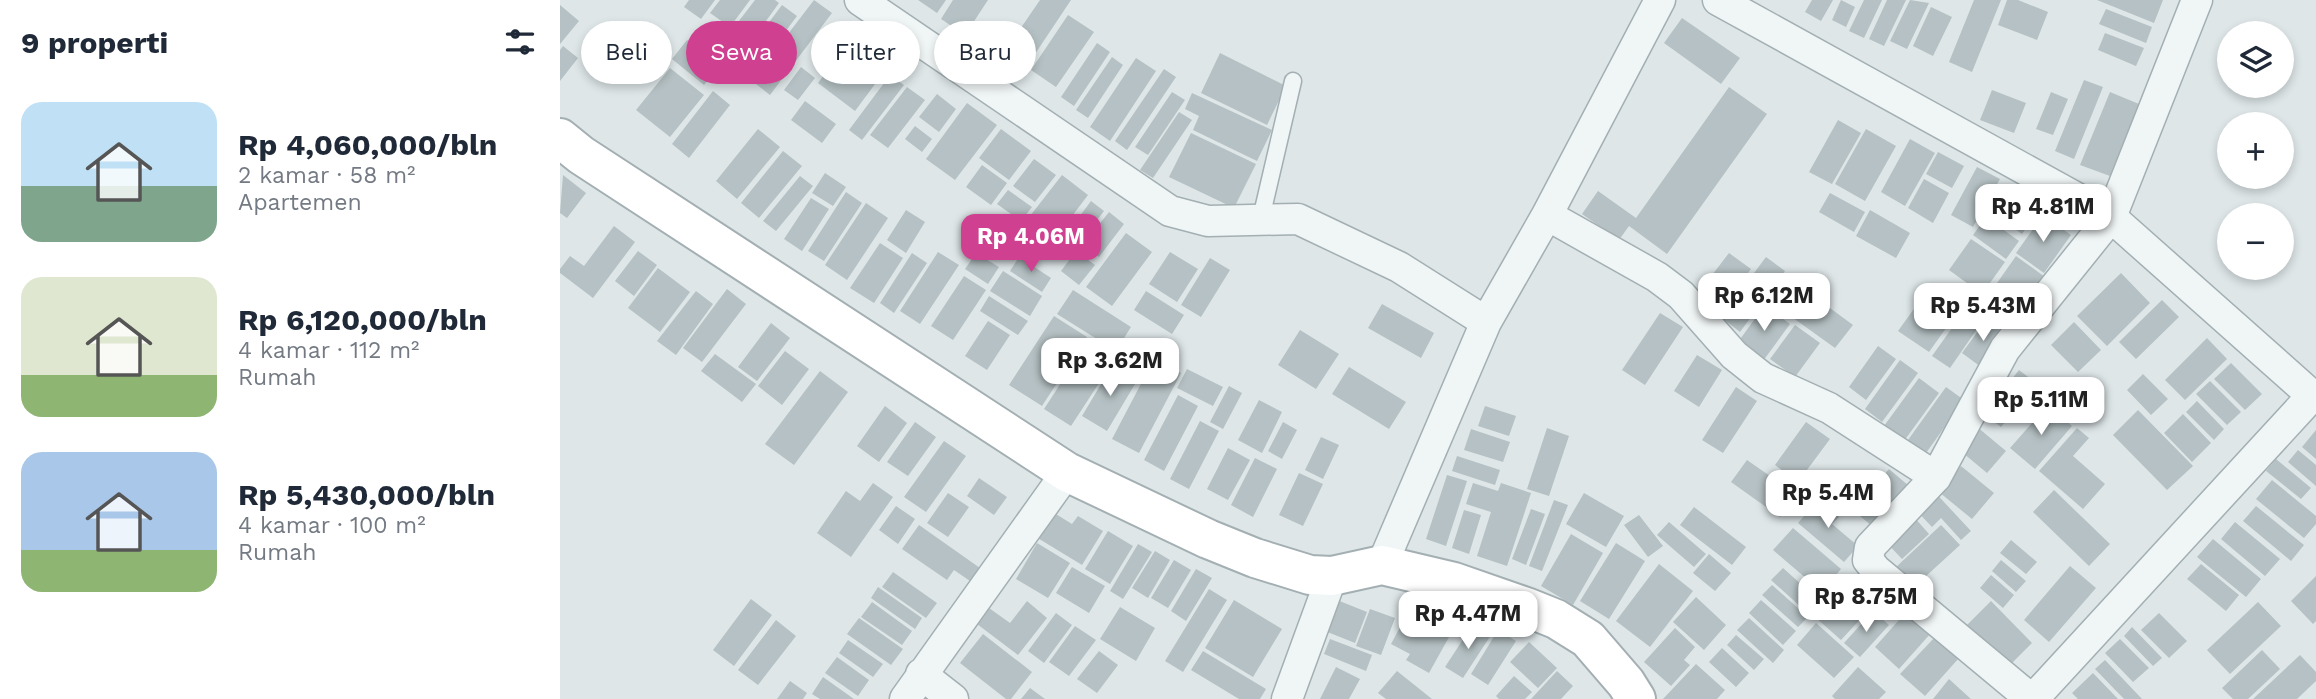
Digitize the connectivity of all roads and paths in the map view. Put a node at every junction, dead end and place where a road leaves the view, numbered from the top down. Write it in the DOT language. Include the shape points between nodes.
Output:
graph roads {
  1 [pos="860,0"];
  2 [pos="1660,0"];
  3 [pos="1718,0"];
  4 [pos="2197,0"];
  5 [pos="1293,81"];
  6 [pos="560,138"];
  7 [pos="1547,215"];
  8 [pos="2111,217"];
  9 [pos="1261,218"];
  10 [pos="1486,322"];
  11 [pos="2314,397"];
  12 [pos="1067,472"];
  13 [pos="1936,477"];
  14 [pos="1382,565"];
  15 [pos="1332,576"];
  16 [pos="921,674"];
  17 [pos="2044,695"];
  18 [pos="905,699"];
  19 [pos="953,699"];
  20 [pos="1287,699"];
  21 [pos="1636,699"];
  1 -- 9 [label="street" via="1170,211 1208,220"];
  2 -- 7 [label="street"];
  3 -- 8 [label="street"];
  4 -- 8 [label="street"];
  5 -- 9 [label="lane"];
  6 -- 12 [label="street" via="820,314"];
  7 -- 10 [label="street"];
  7 -- 13 [label="street" via="1681,295 1734,355 1763,378 1829,408"];
  8 -- 11 [label="street"];
  8 -- 13 [label="street" via="2005,349"];
  9 -- 10 [label="street" via="1298,219 1319,228 1399,267"];
  10 -- 14 [label="street"];
  11 -- 17 [label="street"];
  12 -- 15 [label="street" via="1255,558 1310,575"];
  12 -- 16 [label="street"];
  13 -- 17 [label="street" via="1870,547 1868,560 1875,570"];
  14 -- 15 [label="street"];
  14 -- 21 [label="street" via="1454,582 1556,619 1588,639"];
  15 -- 20 [label="street"];
  16 -- 18 [label="street"];
  16 -- 19 [label="street"];
}
